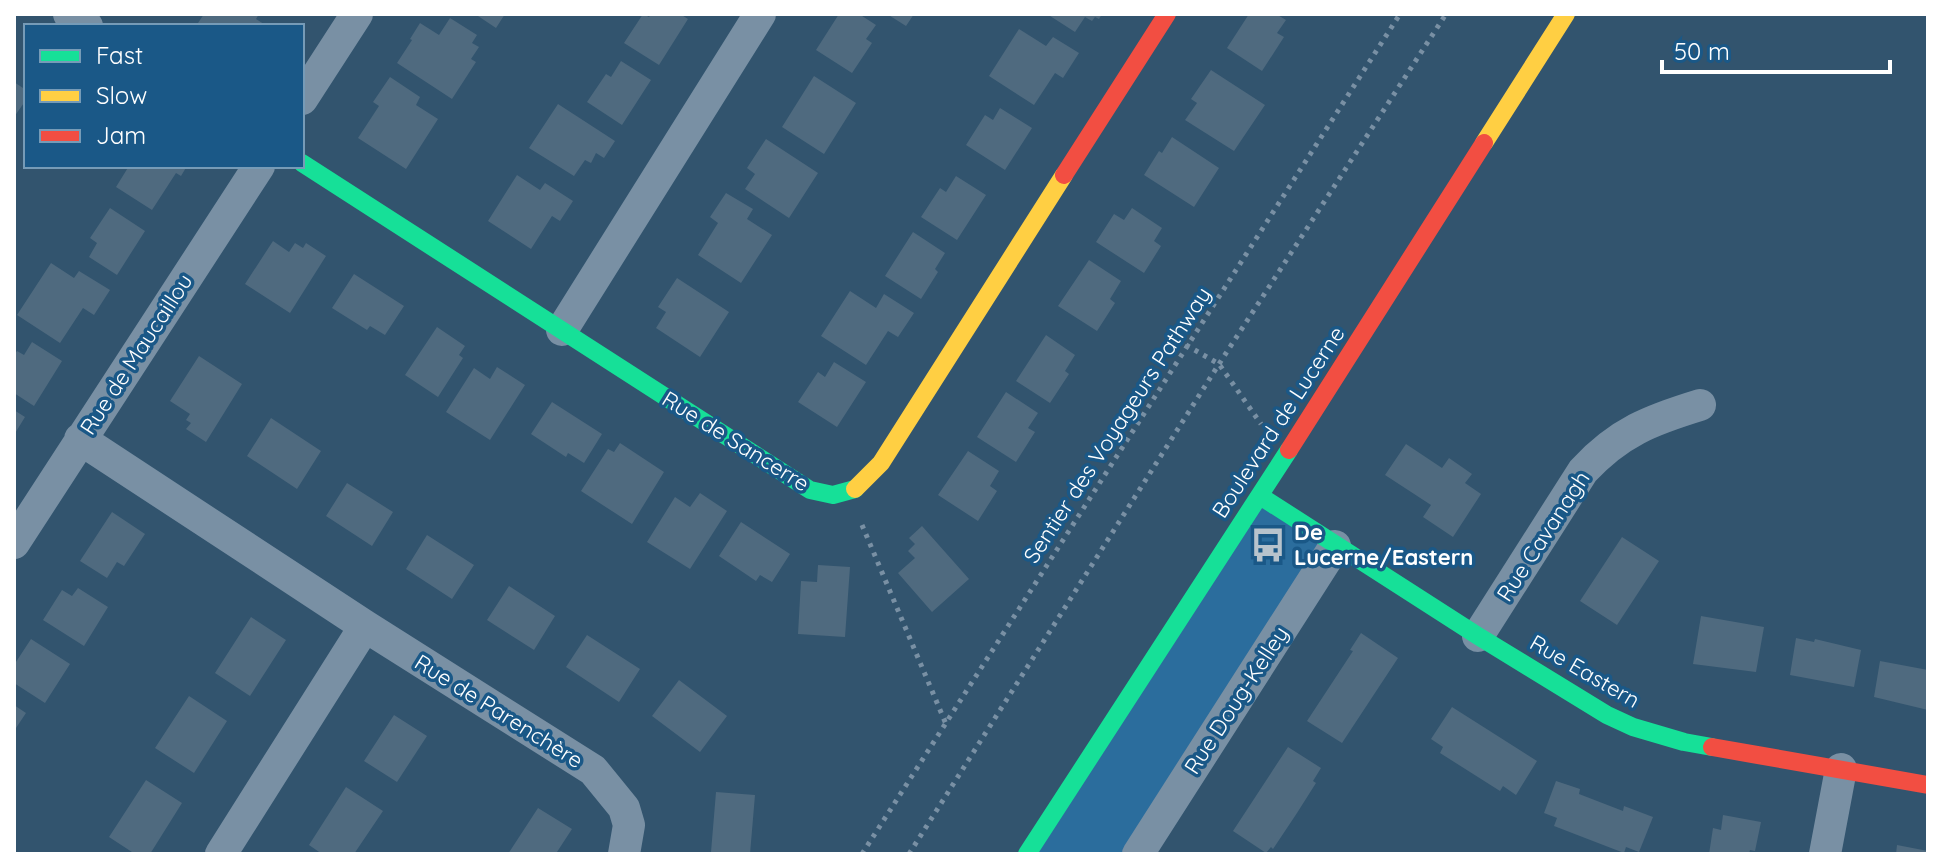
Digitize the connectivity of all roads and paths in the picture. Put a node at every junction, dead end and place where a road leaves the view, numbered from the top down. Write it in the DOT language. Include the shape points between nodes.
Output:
graph roads {
  1 [pos="357,14"];
  2 [pos="760,14"];
  3 [pos="1167,14"];
  4 [pos="1400,14"];
  5 [pos="1446,14"];
  6 [pos="1566,14"];
  7 [pos="304,96"];
  8 [pos="304,164"];
  9 [pos="258,168"];
  10 [pos="562,330"];
  11 [pos="1186,345"];
  12 [pos="1219,364"];
  13 [pos="1700,405"];
  14 [pos="80,439"];
  15 [pos="1284,457"];
  16 [pos="850,495"];
  17 [pos="1260,496"];
  18 [pos="14,543"];
  19 [pos="1335,546"];
  20 [pos="365,626"];
  21 [pos="1478,636"];
  22 [pos="946,724"];
  23 [pos="1841,769"];
  24 [pos="1928,785"];
  25 [pos="221,854"];
  26 [pos="624,854"];
  27 [pos="862,854"];
  28 [pos="909,854"];
  29 [pos="1027,854"];
  30 [pos="1138,854"];
  31 [pos="1825,854"];
  1 -- 7 [label="street"];
  2 -- 10 [label="street"];
  3 -- 16 [label="street" via="881,463"];
  4 -- 11 [label="path, Sentier des Voyageurs Pathway"];
  5 -- 12 [label="path"];
  6 -- 15 [label="street, Boulevard de Lucerne"];
  8 -- 10 [label="street, Rue de Sancerre"];
  9 -- 14 [label="street, Rue de Maucaillou"];
  10 -- 16 [label="street, Rue de Sancerre" via="810,490 830,497"];
  11 -- 12 [label="path"];
  11 -- 22 [label="path, Sentier des Voyageurs Pathway"];
  12 -- 15 [label="path"];
  12 -- 28 [label="path"];
  13 -- 21 [label="street, Rue Cavanagh" via="1652,420 1603,450 1583,471"];
  14 -- 18 [label="street, Rue de Maucaillou"];
  14 -- 20 [label="street, Rue de Parenchère"];
  15 -- 17 [label="street, Boulevard de Lucerne"];
  16 -- 22 [label="path"];
  17 -- 19 [label="street, Rue Eastern"];
  17 -- 29 [label="street, Boulevard de Lucerne"];
  19 -- 21 [label="street, Rue Eastern"];
  19 -- 30 [label="street, Rue Doug-Kelley"];
  20 -- 25 [label="street"];
  20 -- 26 [label="street, Rue de Parenchère" via="593,770 624,808 629,825"];
  21 -- 23 [label="street, Rue Eastern" via="1633,727 1684,742"];
  22 -- 27 [label="path, Sentier des Voyageurs Pathway"];
  23 -- 24 [label="street, Rue Eastern"];
  23 -- 31 [label="street"];
}
